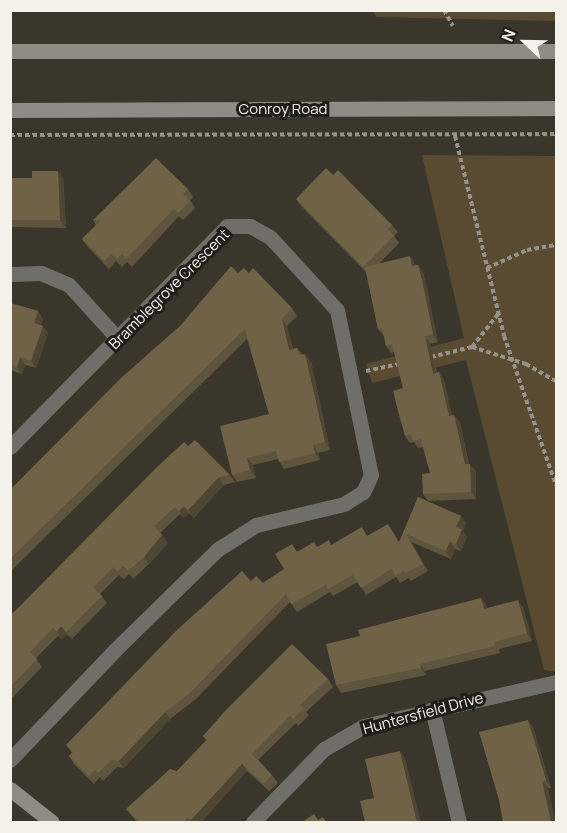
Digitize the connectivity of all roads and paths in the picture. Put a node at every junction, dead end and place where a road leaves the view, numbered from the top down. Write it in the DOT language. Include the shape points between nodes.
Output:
graph roads {
  1 [pos="444,10"];
  2 [pos="453,26"];
  3 [pos="10,51"];
  4 [pos="556,51"];
  5 [pos="556,108"];
  6 [pos="10,110"];
  7 [pos="556,134"];
  8 [pos="10,135"];
  9 [pos="455,136"];
  10 [pos="556,245"];
  11 [pos="487,268"];
  12 [pos="10,274"];
  13 [pos="498,313"];
  14 [pos="119,340"];
  15 [pos="472,347"];
  16 [pos="422,359"];
  17 [pos="511,359"];
  18 [pos="411,362"];
  19 [pos="351,375"];
  20 [pos="556,381"];
  21 [pos="10,447"];
  22 [pos="556,484"];
  23 [pos="556,682"];
  24 [pos="432,709"];
  25 [pos="10,760"];
  26 [pos="10,789"];
  27 [pos="52,822"];
  28 [pos="253,822"];
  29 [pos="459,822"];
  1 -- 2 [label="path"];
  3 -- 4 [label="main road"];
  5 -- 6 [label="main road, Conroy Road"];
  7 -- 9 [label="path"];
  8 -- 9 [label="path"];
  9 -- 11 [label="path"];
  10 -- 11 [label="path" via="527,250"];
  11 -- 13 [label="path"];
  12 -- 14 [label="street" via="41,273 69,285"];
  13 -- 15 [label="path"];
  13 -- 17 [label="path"];
  14 -- 19 [label="street, Bramblegrove Crescent" via="227,226 250,226 270,237 337,310"];
  14 -- 21 [label="street, Bramblegrove Crescent"];
  15 -- 16 [label="path"];
  15 -- 17 [label="path"];
  17 -- 20 [label="path"];
  17 -- 22 [label="path"];
  18 -- 19 [label="path"];
  19 -- 25 [label="street, Bramblegrove Crescent" via="371,475 363,492 344,504 256,525 218,549"];
  23 -- 24 [label="street, Huntersfield Drive"];
  24 -- 28 [label="street, Huntersfield Drive" via="364,726 324,749"];
  24 -- 29 [label="street"];
  26 -- 27 [label="main road"];
}
